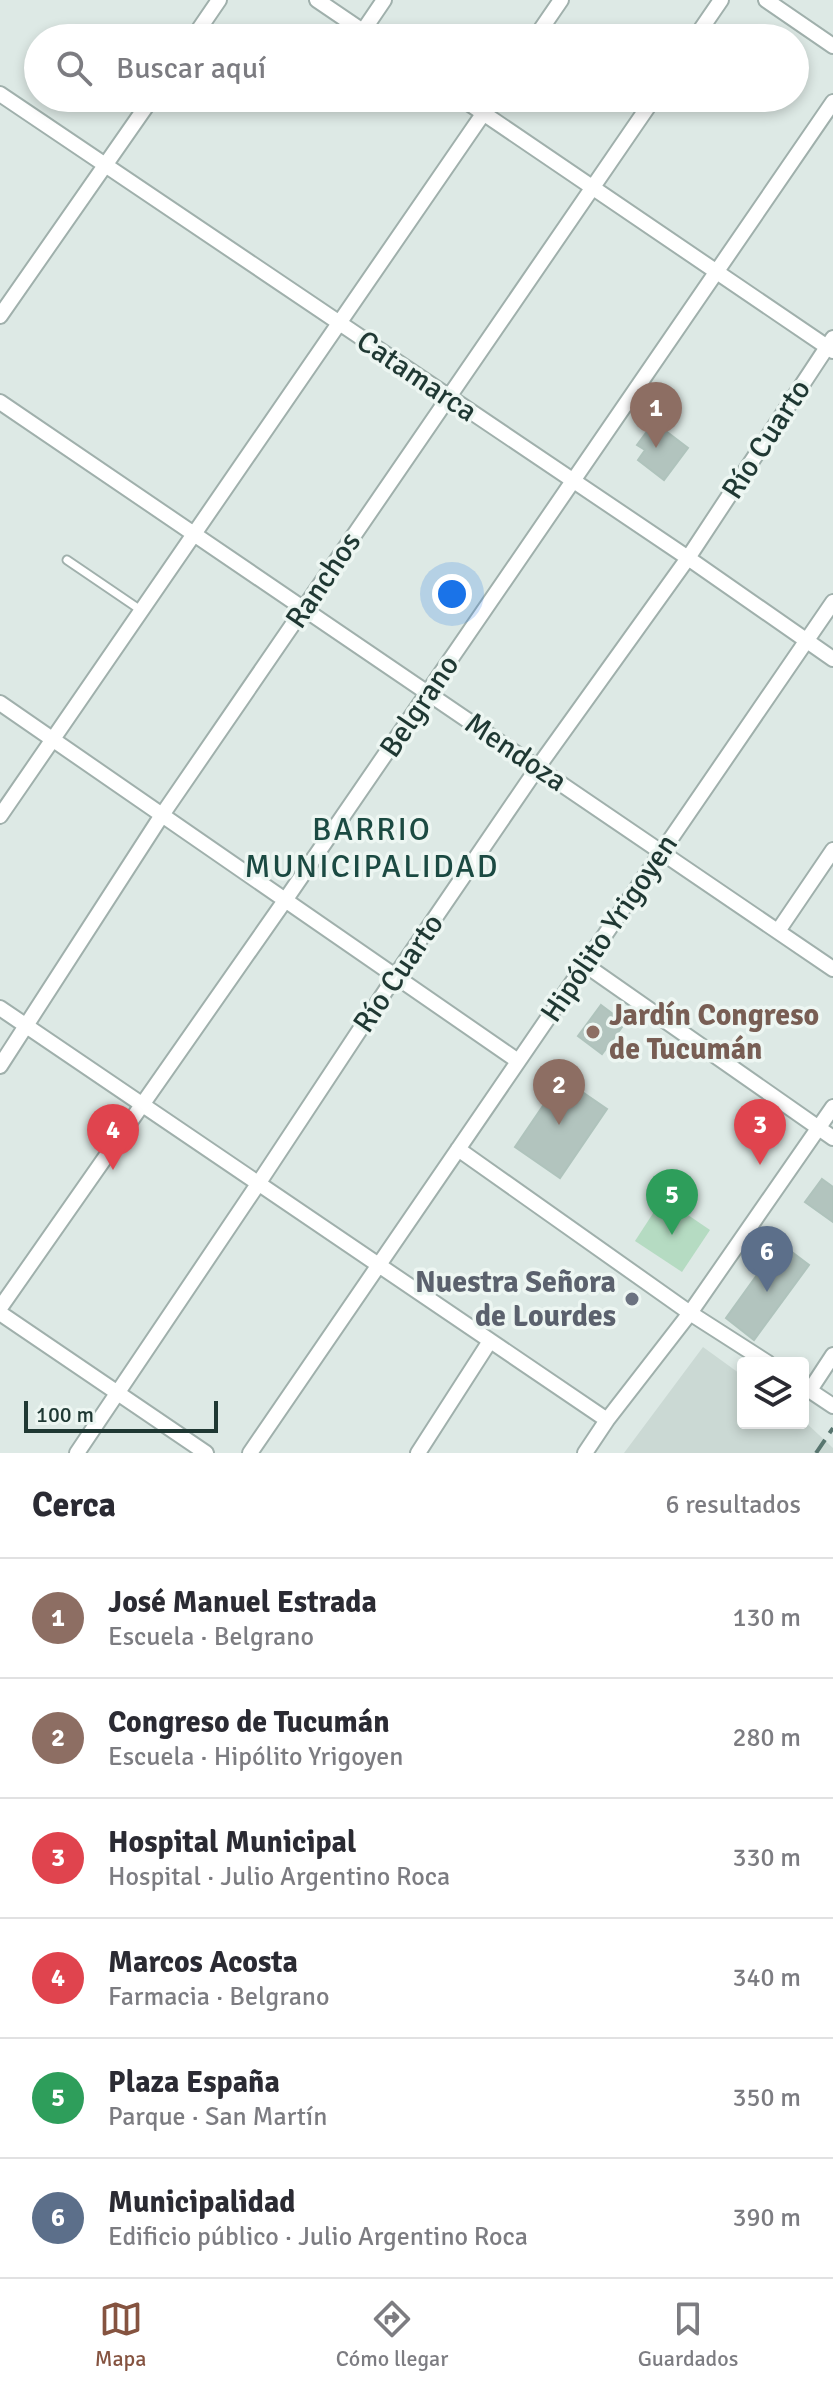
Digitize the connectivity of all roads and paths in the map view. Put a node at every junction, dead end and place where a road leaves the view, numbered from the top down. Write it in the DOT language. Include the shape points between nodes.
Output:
graph roads {
  1 [pos="219,0"];
  2 [pos="317,0"];
  3 [pos="384,0"];
  4 [pos="561,0"];
  5 [pos="721,0"];
  6 [pos="766,0"];
  7 [pos="203,24"];
  8 [pos="353,24"];
  9 [pos="373,24"];
  10 [pos="545,24"];
  11 [pos="705,24"];
  12 [pos="801,24"];
  13 [pos="809,30"];
  14 [pos="833,46"];
  15 [pos="0,94"];
  16 [pos="833,102"];
  17 [pos="24,110"];
  18 [pos="26,112"];
  19 [pos="143,112"];
  20 [pos="644,112"];
  21 [pos="483,113"];
  22 [pos="106,166"];
  23 [pos="592,187"];
  24 [pos="716,272"];
  25 [pos="0,316"];
  26 [pos="339,323"];
  27 [pos="831,345"];
  28 [pos="448,397"];
  29 [pos="0,402"];
  30 [pos="573,482"];
  31 [pos="195,534"];
  32 [pos="688,558"];
  33 [pos="67,560"];
  34 [pos="833,602"];
  35 [pos="304,608"];
  36 [pos="142,611"];
  37 [pos="806,641"];
  38 [pos="833,659"];
  39 [pos="428,693"];
  40 [pos="0,703"];
  41 [pos="54,740"];
  42 [pos="538,767"];
  43 [pos="162,815"];
  44 [pos="0,816"];
  45 [pos="833,850"];
  46 [pos="662,851"];
  47 [pos="286,899"];
  48 [pos="778,931"];
  49 [pos="584,964"];
  50 [pos="833,969"];
  51 [pos="396,975"];
  52 [pos="0,1008"];
  53 [pos="26,1026"];
  54 [pos="518,1061"];
  55 [pos="0,1066"];
  56 [pos="143,1104"];
  57 [pos="833,1107"];
  58 [pos="819,1128"];
  59 [pos="833,1138"];
  60 [pos="458,1149"];
  61 [pos="258,1184"];
  62 [pos="379,1265"];
  63 [pos="0,1310"];
  64 [pos="690,1313"];
  65 [pos="490,1341"];
  66 [pos="833,1355"];
  67 [pos="759,1357"];
  68 [pos="809,1384"];
  69 [pos="809,1390"];
  70 [pos="118,1393"];
  71 [pos="833,1406"];
  72 [pos="607,1420"];
  73 [pos="77,1453"];
  74 [pos="206,1453"];
  75 [pos="250,1453"];
  76 [pos="418,1453"];
  77 [pos="585,1453"];
  1 -- 7 [label="street"];
  2 -- 8 [label="street"];
  3 -- 9 [label="street"];
  4 -- 10 [label="street"];
  5 -- 11 [label="street"];
  6 -- 12 [label="street"];
  13 -- 14 [label="street"];
  15 -- 17 [label="street, Catamarca"];
  16 -- 24 [label="street, Belgrano"];
  18 -- 22 [label="street, Catamarca"];
  19 -- 22 [label="street"];
  20 -- 23 [label="street, Ranchos"];
  21 -- 23 [label="street"];
  21 -- 26 [label="street"];
  22 -- 25 [label="street"];
  22 -- 26 [label="street, Catamarca"];
  23 -- 24 [label="street"];
  23 -- 28 [label="street, Ranchos"];
  24 -- 27 [label="street"];
  24 -- 30 [label="street, Belgrano"];
  26 -- 28 [label="street, Catamarca"];
  26 -- 31 [label="street"];
  27 -- 32 [label="street, Río Cuarto"];
  28 -- 30 [label="street, Catamarca"];
  28 -- 35 [label="street, Ranchos"];
  29 -- 31 [label="street, Mendoza"];
  30 -- 32 [label="street, Catamarca"];
  30 -- 39 [label="street, Belgrano"];
  31 -- 35 [label="street, Mendoza"];
  31 -- 36 [label="street"];
  32 -- 37 [label="street, Catamarca"];
  32 -- 42 [label="street, Río Cuarto"];
  33 -- 36 [label="lane"];
  34 -- 37 [label="street, Hipólito Yrigoyen"];
  35 -- 39 [label="street, Mendoza"];
  35 -- 43 [label="street, Ranchos"];
  36 -- 41 [label="street"];
  37 -- 38 [label="street, Catamarca"];
  37 -- 46 [label="street, Hipólito Yrigoyen"];
  39 -- 42 [label="street, Mendoza"];
  39 -- 47 [label="street, Belgrano"];
  40 -- 41 [label="street"];
  41 -- 43 [label="street"];
  41 -- 44 [label="street"];
  42 -- 46 [label="street, Mendoza"];
  42 -- 51 [label="street, Río Cuarto"];
  43 -- 47 [label="street"];
  43 -- 53 [label="street, Ranchos"];
  45 -- 48 [label="street"];
  46 -- 48 [label="street, Mendoza"];
  46 -- 49 [label="street, Hipólito Yrigoyen"];
  47 -- 51 [label="street"];
  47 -- 56 [label="street, Belgrano"];
  48 -- 50 [label="street, Mendoza"];
  49 -- 54 [label="street, Hipólito Yrigoyen"];
  49 -- 58 [label="street"];
  51 -- 54 [label="street"];
  51 -- 61 [label="street, Río Cuarto"];
  52 -- 53 [label="street"];
  53 -- 55 [label="street, Ranchos"];
  53 -- 56 [label="street"];
  54 -- 60 [label="street, Hipólito Yrigoyen"];
  56 -- 61 [label="street"];
  56 -- 63 [label="street, Belgrano"];
  57 -- 58 [label="street"];
  58 -- 59 [label="street"];
  58 -- 64 [label="street"];
  60 -- 62 [label="street, Hipólito Yrigoyen"];
  60 -- 64 [label="street"];
  61 -- 62 [label="street"];
  61 -- 70 [label="street, Río Cuarto"];
  62 -- 65 [label="street"];
  62 -- 75 [label="street, Hipólito Yrigoyen"];
  63 -- 70 [label="street"];
  64 -- 67 [label="street"];
  64 -- 72 [label="street"];
  65 -- 72 [label="street"];
  65 -- 76 [label="street"];
  66 -- 68 [label="street"];
  69 -- 71 [label="street"];
  70 -- 73 [label="street, Río Cuarto"];
  70 -- 74 [label="street"];
  72 -- 77 [label="street"];
}
